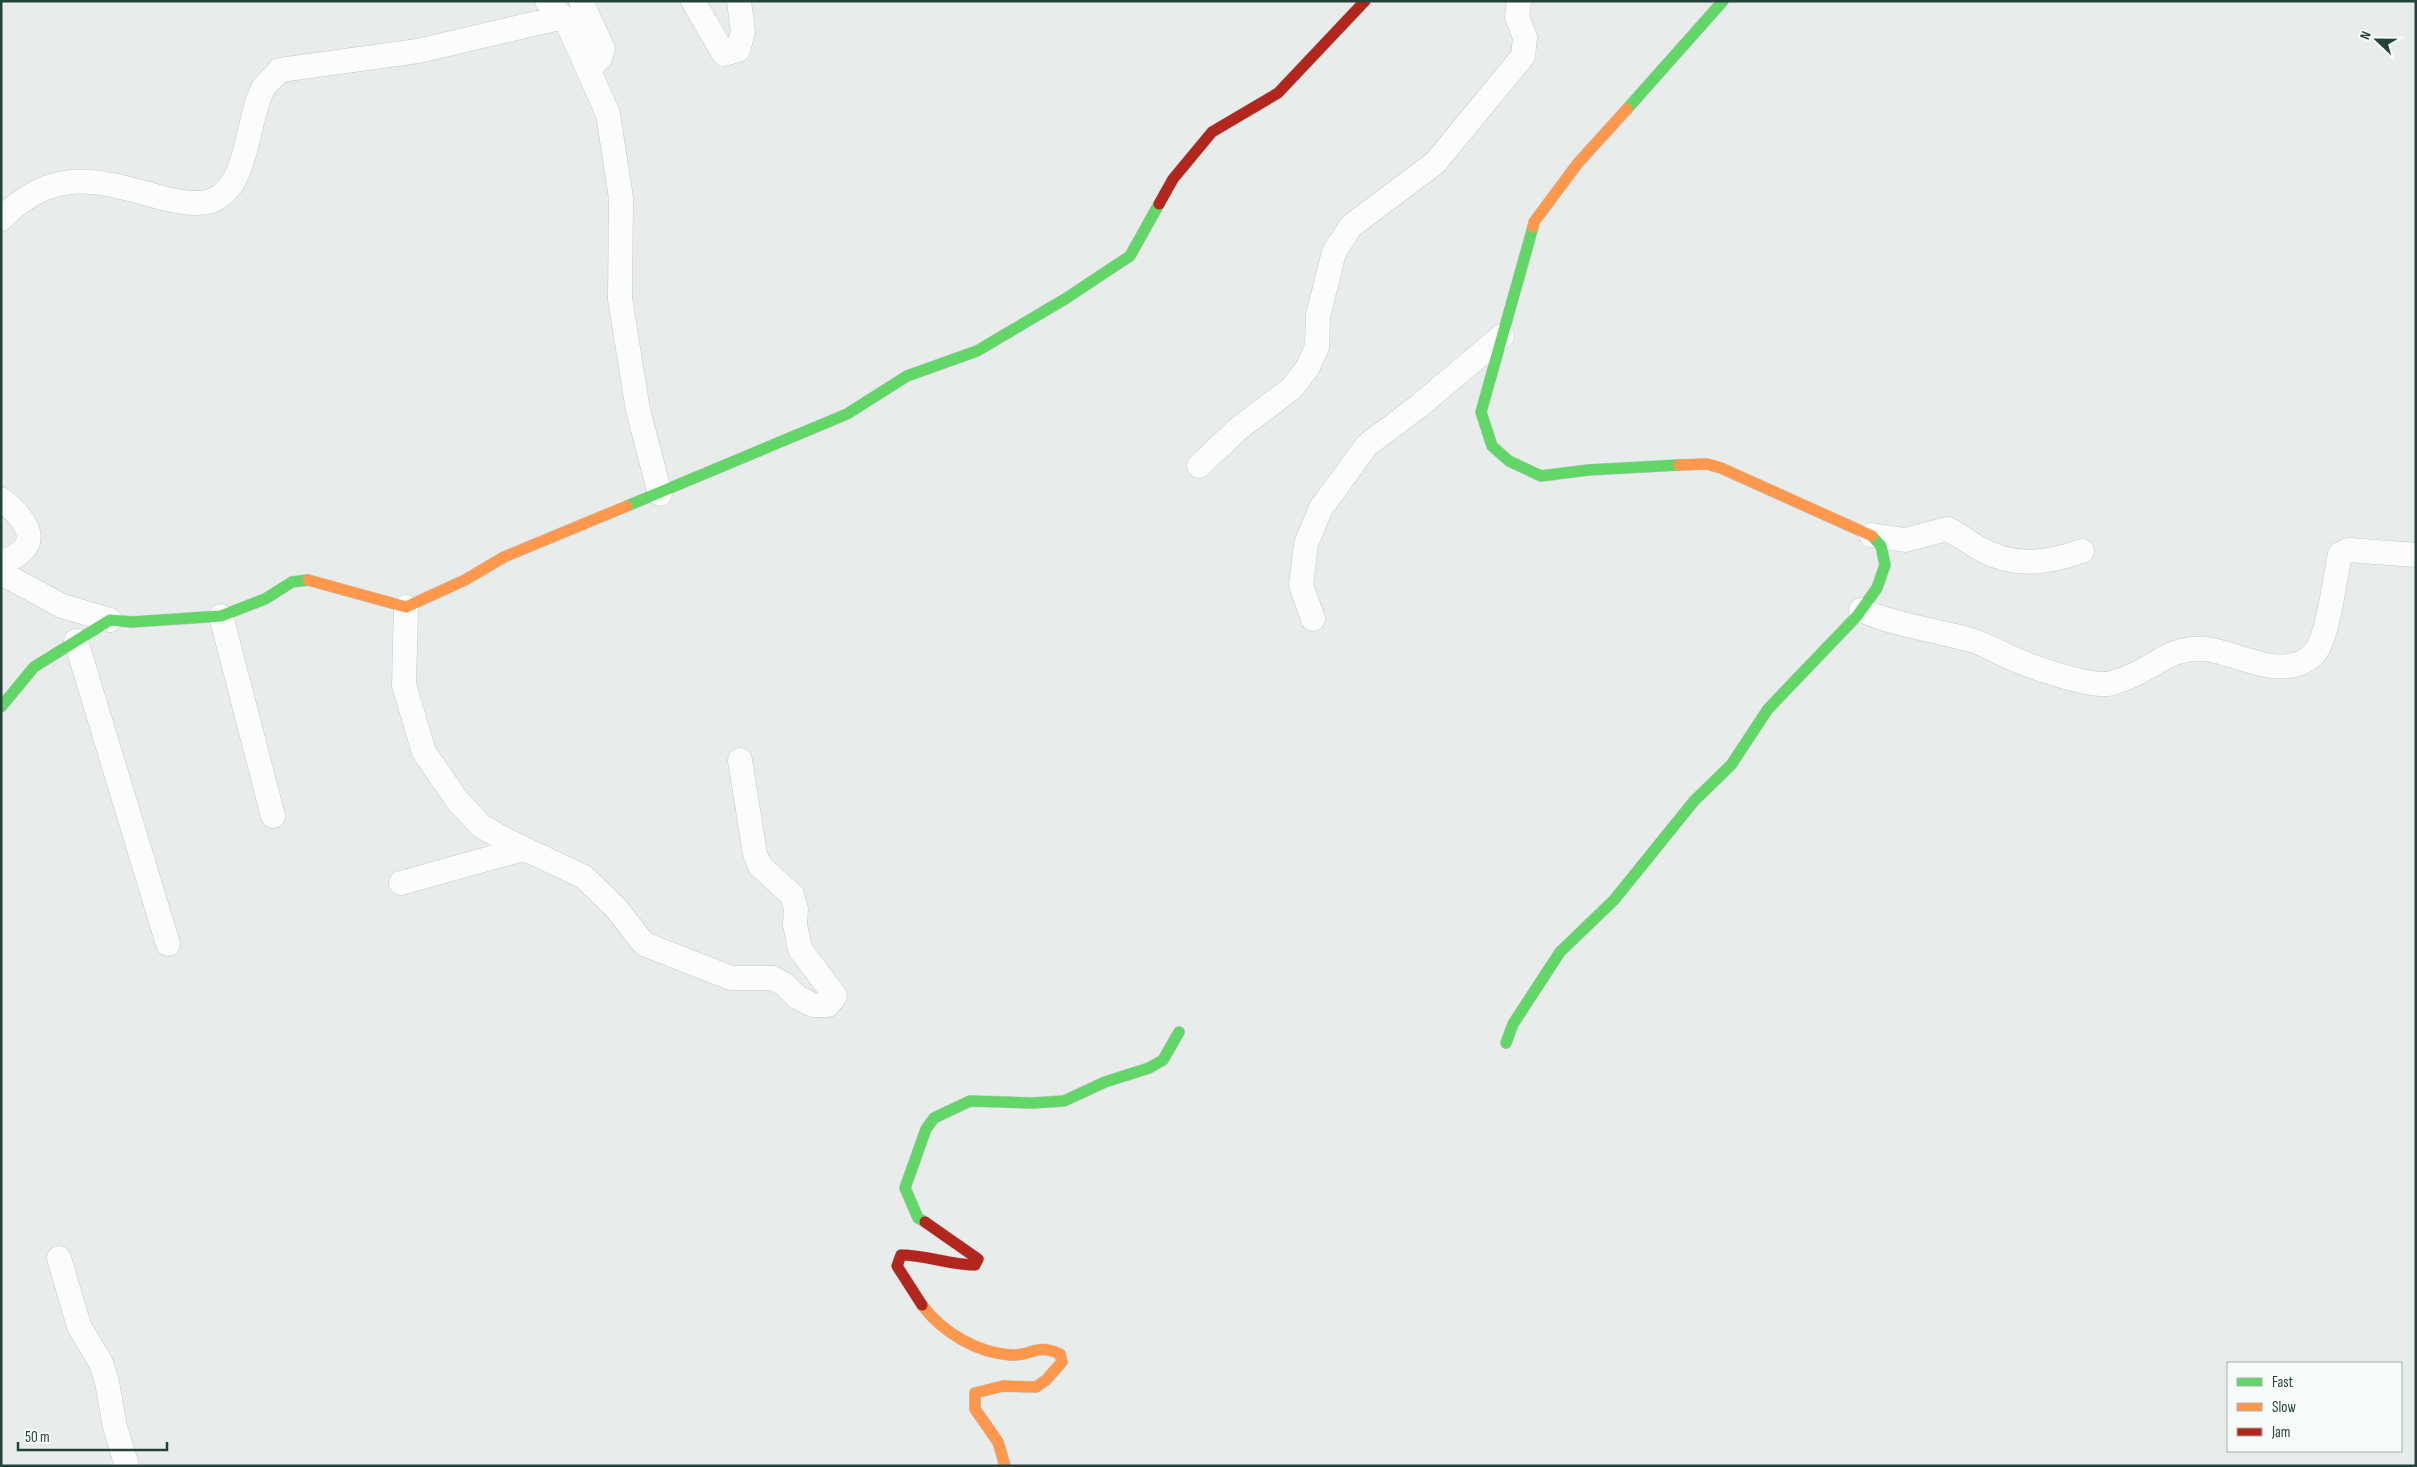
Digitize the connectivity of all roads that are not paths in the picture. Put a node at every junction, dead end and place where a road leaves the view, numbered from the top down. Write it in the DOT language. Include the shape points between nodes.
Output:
graph roads {
  1 [pos="581,1"];
  2 [pos="693,1"];
  3 [pos="739,1"];
  4 [pos="1365,1"];
  5 [pos="1519,1"];
  6 [pos="1723,1"];
  7 [pos="555,9"];
  8 [pos="588,70"];
  9 [pos="1,219"];
  10 [pos="1502,336"];
  11 [pos="1199,466"];
  12 [pos="660,494"];
  13 [pos="1,499"];
  14 [pos="1871,535"];
  15 [pos="2082,550"];
  16 [pos="2416,556"];
  17 [pos="1,564"];
  18 [pos="1,573"];
  19 [pos="406,607"];
  20 [pos="1861,610"];
  21 [pos="221,616"];
  22 [pos="1314,619"];
  23 [pos="110,620"];
  24 [pos="76,641"];
  25 [pos="1,707"];
  26 [pos="740,760"];
  27 [pos="273,816"];
  28 [pos="523,849"];
  29 [pos="401,883"];
  30 [pos="168,944"];
  31 [pos="1179,1032"];
  32 [pos="1506,1043"];
  33 [pos="59,1258"];
  34 [pos="127,1466"];
  35 [pos="1005,1466"];
  1 -- 8 [label="street" via="603,49 600,58"];
  2 -- 3 [label="street" via="724,54 738,50 743,32"];
  4 -- 12 [label="street" via="1278,93 1212,132 1173,179 1130,256 977,351 907,376 847,414"];
  5 -- 11 [label="street" via="1517,18 1524,37 1523,56 1435,163 1350,226 1334,252 1318,316 1317,347 1308,367 1292,388 1238,429"];
  6 -- 10 [label="street" via="1578,163 1534,222"];
  7 -- 8 [label="street" via="567,22"];
  7 -- 9 [label="street" via="418,51 280,70 264,87 241,164 228,188 211,201 180,203 93,181 69,182 46,187 17,204"];
  8 -- 12 [label="street" via="608,114 620,198 620,299 638,410"];
  10 -- 14 [label="street" via="1481,412 1492,446 1509,461 1541,476 1588,470 1708,464"];
  10 -- 22 [label="street" via="1419,406 1366,444 1321,508 1306,544 1301,585"];
  12 -- 19 [label="street" via="640,499 504,557 465,580"];
  13 -- 17 [label="street" via="27,526 28,534 23,551"];
  14 -- 15 [label="street" via="1905,540 1947,529 2000,558 2032,563"];
  14 -- 20 [label="street" via="1882,546 1885,565 1877,588"];
  16 -- 20 [label="street" via="2349,550 2340,554 2327,630 2314,655 2292,666 2265,667 2205,649 2179,650 2137,675 2107,684 2061,676 1973,640 1883,619"];
  18 -- 23 [label="street" via="62,606"];
  19 -- 21 [label="street" via="308,580 292,582 265,598"];
  19 -- 28 [label="street" via="404,685 424,752 457,800 481,826"];
  20 -- 32 [label="street" via="1768,709 1731,765 1694,801 1614,900 1560,952 1513,1024"];
  21 -- 23 [label="street" via="132,622"];
  21 -- 27 [label="street"];
  23 -- 24 [label="street"];
  24 -- 25 [label="street" via="34,667"];
  24 -- 30 [label="street"];
  26 -- 28 [label="street" via="755,854 760,866 792,894 800,949 835,996 828,1005 813,1005 797,998 773,978 731,978 644,944 616,908 584,877"];
  28 -- 29 [label="street"];
  31 -- 35 [label="street" via="1162,1060 1149,1068 1105,1082 1064,1101 970,1101 934,1118 926,1128 905,1188 918,1218 978,1259 975,1265 965,1266 935,1257 900,1255 897,1266 928,1313 969,1345 1013,1355 1046,1347 1060,1354 1062,1362 1036,1387 1003,1386 975,1393 973,1405 980,1420 998,1442"];
  33 -- 34 [label="street" via="79,1326 107,1382"];
}
